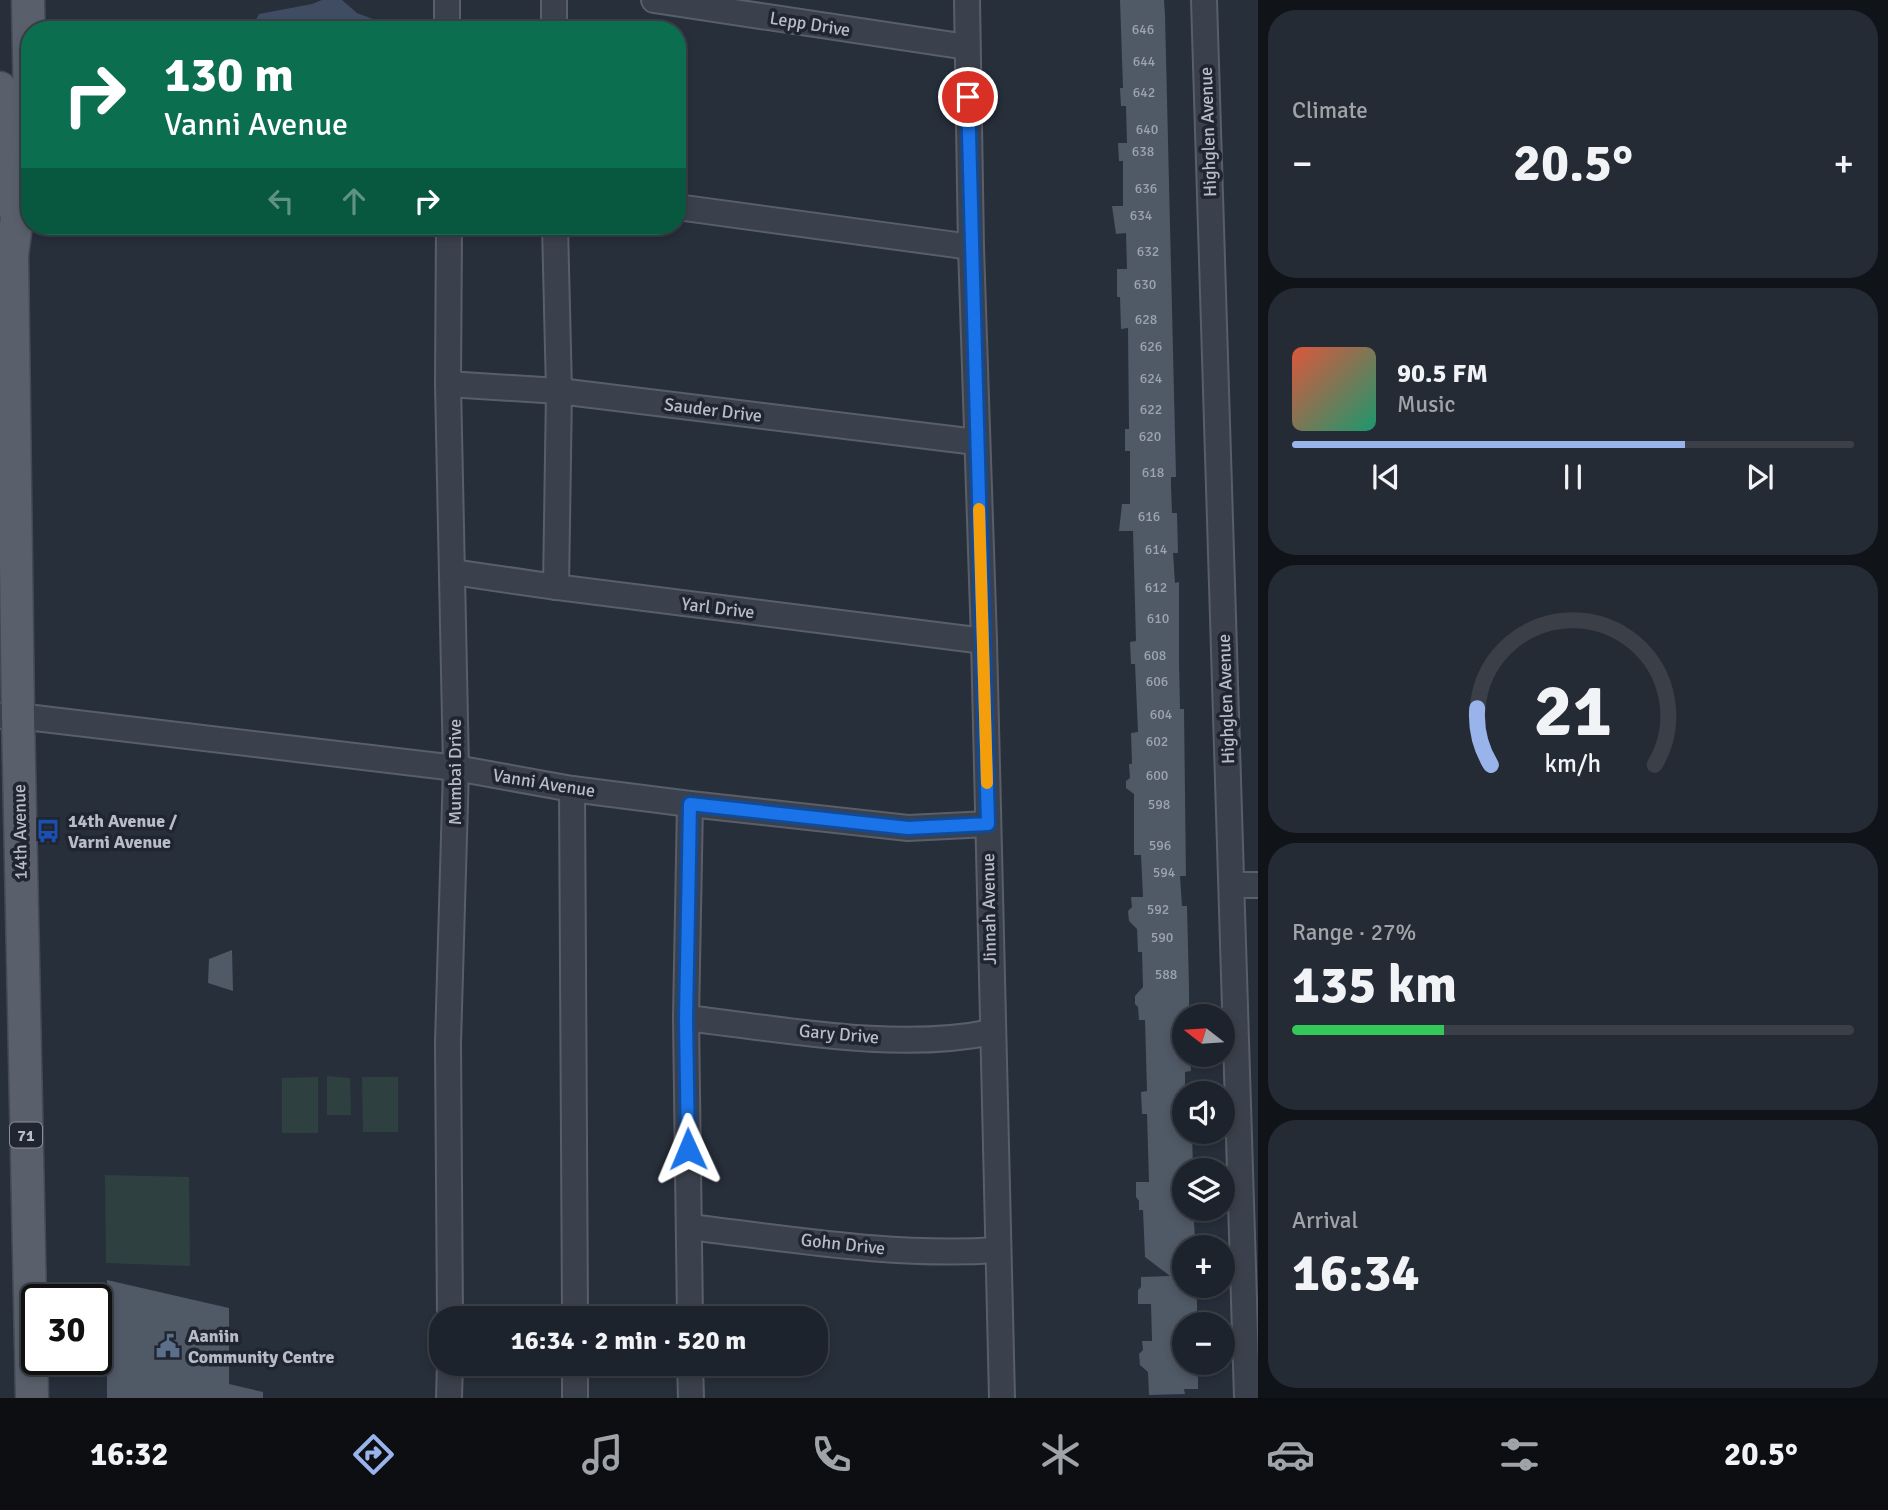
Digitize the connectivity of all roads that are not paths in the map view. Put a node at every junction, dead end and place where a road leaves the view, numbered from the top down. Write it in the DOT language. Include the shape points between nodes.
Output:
graph roads {
  1 [pos="28,0"];
  2 [pos="447,0"];
  3 [pos="554,0"];
  4 [pos="654,0"];
  5 [pos="967,0"];
  6 [pos="1204,0"];
  7 [pos="28,21"];
  8 [pos="447,21"];
  9 [pos="554,21"];
  10 [pos="967,47"];
  11 [pos="0,88"];
  12 [pos="21,182"];
  13 [pos="686,208"];
  14 [pos="449,235"];
  15 [pos="555,235"];
  16 [pos="971,247"];
  17 [pos="12,266"];
  18 [pos="448,384"];
  19 [pos="558,391"];
  20 [pos="976,442"];
  21 [pos="453,572"];
  22 [pos="556,587"];
  23 [pos="984,641"];
  24 [pos="9,716"];
  25 [pos="456,768"];
  26 [pos="572,789"];
  27 [pos="690,804"];
  28 [pos="988,824"];
  29 [pos="1233,885"];
  30 [pos="1258,885"];
  31 [pos="686,1018"];
  32 [pos="992,1032"];
  33 [pos="689,1227"];
  34 [pos="997,1250"];
  35 [pos="450,1306"];
  36 [pos="575,1306"];
  37 [pos="690,1306"];
  38 [pos="450,1376"];
  39 [pos="575,1376"];
  40 [pos="690,1376"];
  41 [pos="32,1398"];
  42 [pos="449,1398"];
  43 [pos="575,1398"];
  44 [pos="691,1398"];
  45 [pos="1002,1398"];
  46 [pos="1247,1398"];
  1 -- 7 [label="main road"];
  2 -- 8 [label="street"];
  3 -- 9 [label="street"];
  4 -- 10 [label="street, Lepp Drive"];
  5 -- 10 [label="street, Jinnah Avenue"];
  6 -- 29 [label="street, Highglen Avenue"];
  10 -- 16 [label="street, Jinnah Avenue"];
  11 -- 17 [label="main road, 14th Avenue / 71"];
  12 -- 17 [label="main road, 14th Avenue / 71"];
  13 -- 16 [label="street"];
  14 -- 18 [label="street, Mumbai Drive"];
  15 -- 19 [label="street"];
  16 -- 20 [label="street, Jinnah Avenue"];
  17 -- 24 [label="main road, 14th Avenue / 71"];
  18 -- 19 [label="street, Sauder Drive"];
  18 -- 21 [label="street, Mumbai Drive"];
  19 -- 20 [label="street, Sauder Drive"];
  19 -- 22 [label="street"];
  20 -- 23 [label="street, Jinnah Avenue"];
  21 -- 22 [label="street, Yarl Drive"];
  21 -- 25 [label="street, Mumbai Drive"];
  22 -- 23 [label="street, Yarl Drive"];
  23 -- 28 [label="street, Jinnah Avenue"];
  24 -- 25 [label="street, Vanni Avenue"];
  24 -- 41 [label="main road, 14th Avenue / 71"];
  25 -- 26 [label="street, Vanni Avenue"];
  25 -- 35 [label="street, Mumbai Drive" via="448,1043"];
  26 -- 27 [label="street, Vanni Avenue"];
  26 -- 36 [label="street"];
  27 -- 28 [label="street, Vanni Avenue" via="908,828"];
  27 -- 31 [label="street"];
  28 -- 32 [label="street, Jinnah Avenue"];
  29 -- 30 [label="street"];
  29 -- 46 [label="street, Highglen Avenue"];
  31 -- 32 [label="street, Gary Drive" via="875,1039 964,1038"];
  31 -- 33 [label="street"];
  32 -- 34 [label="street, Jinnah Avenue"];
  33 -- 34 [label="street, Gohn Drive" via="863,1247 959,1253"];
  33 -- 37 [label="street"];
  34 -- 45 [label="street, Jinnah Avenue"];
  38 -- 42 [label="street"];
  39 -- 43 [label="street"];
  40 -- 44 [label="street"];
}
